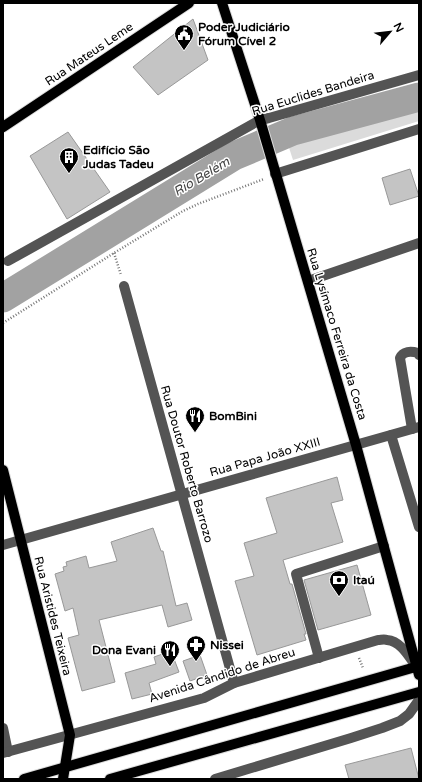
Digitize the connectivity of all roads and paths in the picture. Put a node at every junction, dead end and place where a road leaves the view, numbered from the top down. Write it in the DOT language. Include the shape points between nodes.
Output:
graph roads {
  1 [pos="189,3"];
  2 [pos="222,3"];
  3 [pos="419,75"];
  4 [pos="260,120"];
  5 [pos="3,128"];
  6 [pos="419,128"];
  7 [pos="275,174"];
  8 [pos="264,179"];
  9 [pos="419,244"];
  10 [pos="114,253"];
  11 [pos="8,261"];
  12 [pos="308,281"];
  13 [pos="124,286"];
  14 [pos="3,323"];
  15 [pos="419,355"];
  16 [pos="417,428"];
  17 [pos="391,435"];
  18 [pos="356,445"];
  19 [pos="3,470"];
  20 [pos="182,494"];
  21 [pos="419,527"];
  22 [pos="20,540"];
  23 [pos="3,545"];
  24 [pos="384,546"];
  25 [pos="319,658"];
  26 [pos="418,669"];
  27 [pos="234,683"];
  28 [pos="419,692"];
  29 [pos="419,700"];
  30 [pos="3,728"];
  31 [pos="70,735"];
  32 [pos="6,753"];
  33 [pos="64,768"];
  34 [pos="24,779"];
  35 [pos="63,779"];
  36 [pos="110,779"];
  37 [pos="215,779"];
  1 -- 5 [label="main road, Rua Mateus Leme"];
  2 -- 4 [label="main road, Rua Lysímaco Ferreira da Costa"];
  3 -- 4 [label="street, Rua Euclides Bandeira"];
  4 -- 7 [label="main road, Rua Lysímaco Ferreira da Costa"];
  4 -- 11 [label="street, Rua Euclides Bandeira"];
  6 -- 7 [label="street"];
  7 -- 12 [label="main road, Rua Lysímaco Ferreira da Costa"];
  8 -- 10 [label="path" via="193,206"];
  9 -- 12 [label="street"];
  10 -- 13 [label="path"];
  10 -- 14 [label="path"];
  12 -- 18 [label="main road, Rua Lysímaco Ferreira da Costa"];
  13 -- 20 [label="street, Rua Doutor Roberto Barrozo"];
  15 -- 16 [label="street" via="414,352 404,353 400,358"];
  16 -- 17 [label="street, Rua Papa João XXIII"];
  17 -- 18 [label="street, Rua Papa João XXIII"];
  17 -- 21 [label="street"];
  18 -- 20 [label="street, Rua Papa João XXIII"];
  18 -- 24 [label="main road, Rua Lysímaco Ferreira da Costa"];
  19 -- 22 [label="main road, Rua Aristides Teixeira"];
  20 -- 22 [label="street, Rua Papa João XXIII"];
  20 -- 27 [label="street, Rua Doutor Roberto Barrozo"];
  22 -- 23 [label="street, Rua Papa João XXIII"];
  22 -- 31 [label="main road, Rua Aristides Teixeira"];
  24 -- 25 [label="street" via="296,574"];
  24 -- 26 [label="main road, Rua Lysímaco Ferreira da Costa"];
  25 -- 26 [label="street, Avenida Cândido de Abreu" via="378,640 388,640 399,645"];
  25 -- 27 [label="street, Avenida Cândido de Abreu"];
  26 -- 33 [label="main road"];
  27 -- 31 [label="street, Avenida Cândido de Abreu" via="204,698"];
  28 -- 36 [label="main road"];
  29 -- 37 [label="street" via="400,721 382,728"];
  30 -- 32 [label="street"];
  31 -- 32 [label="street, Avenida Cândido de Abreu"];
  31 -- 33 [label="main road, Rua Aristides Teixeira"];
  33 -- 34 [label="main road"];
  33 -- 35 [label="main road, Rua Aristides Teixeira"];
}
